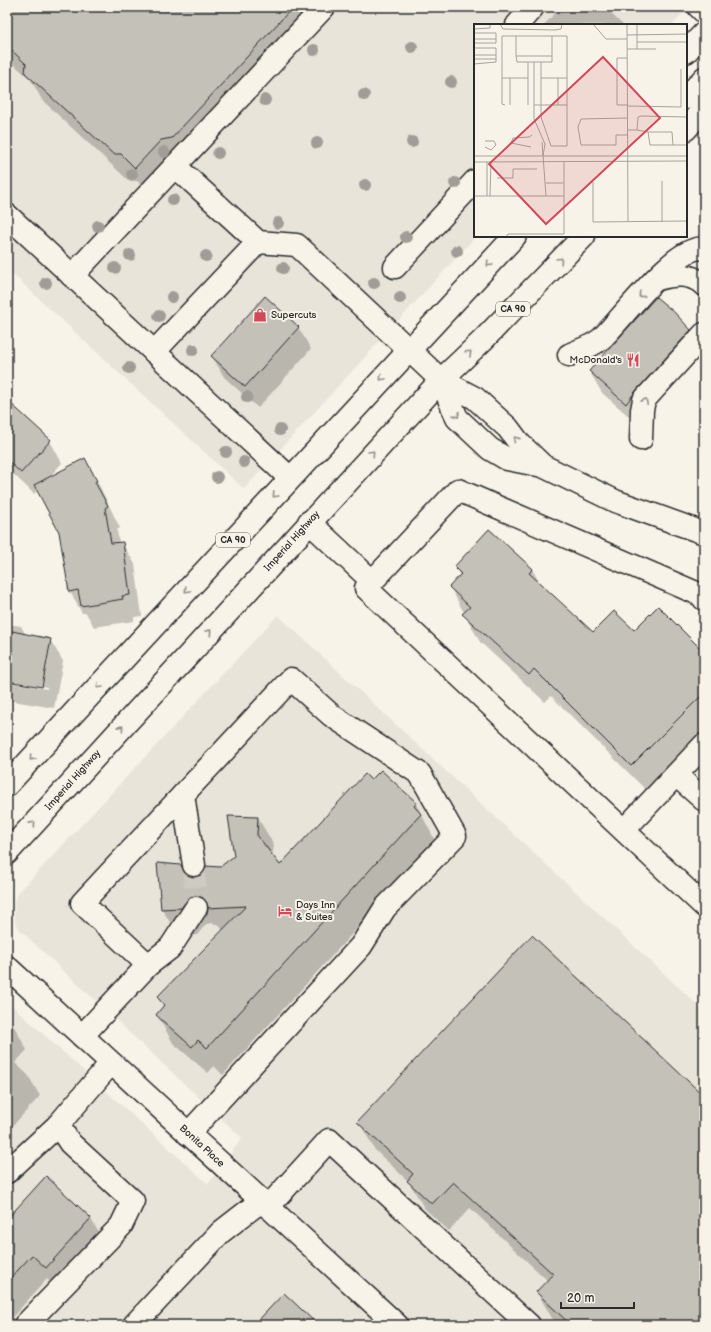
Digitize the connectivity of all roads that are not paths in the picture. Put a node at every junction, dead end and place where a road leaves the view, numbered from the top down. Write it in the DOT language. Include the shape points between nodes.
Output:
graph roads {
  1 [pos="324,7"];
  2 [pos="534,7"];
  3 [pos="699,7"];
  4 [pos="704,12"];
  5 [pos="518,24"];
  6 [pos="704,33"];
  7 [pos="687,51"];
  8 [pos="704,78"];
  9 [pos="687,97"];
  10 [pos="704,108"];
  11 [pos="687,128"];
  12 [pos="175,166"];
  13 [pos="474,182"];
  14 [pos="7,215"];
  15 [pos="514,237"];
  16 [pos="583,237"];
  17 [pos="258,242"];
  18 [pos="704,249"];
  19 [pos="395,267"];
  20 [pos="72,276"];
  21 [pos="657,279"];
  22 [pos="704,285"];
  23 [pos="704,334"];
  24 [pos="409,350"];
  25 [pos="154,352"];
  26 [pos="569,355"];
  27 [pos="441,380"];
  28 [pos="641,439"];
  29 [pos="290,478"];
  30 [pos="308,522"];
  31 [pos="704,533"];
  32 [pos="372,581"];
  33 [pos="704,599"];
  34 [pos="704,745"];
  35 [pos="676,774"];
  36 [pos="7,786"];
  37 [pos="184,794"];
  38 [pos="704,800"];
  39 [pos="624,830"];
  40 [pos="7,853"];
  41 [pos="194,865"];
  42 [pos="704,906"];
  43 [pos="196,908"];
  44 [pos="148,965"];
  45 [pos="7,967"];
  46 [pos="82,1036"];
  47 [pos="112,1063"];
  48 [pos="58,1125"];
  49 [pos="188,1134"];
  50 [pos="7,1172"];
  51 [pos="265,1204"];
  52 [pos="24,1325"];
  53 [pos="134,1325"];
  54 [pos="396,1325"];
  55 [pos="529,1325"];
  1 -- 12 [label="main road"];
  2 -- 5 [label="main road"];
  3 -- 4 [label="main road"];
  6 -- 7 [label="main road"];
  8 -- 9 [label="main road"];
  10 -- 11 [label="main road"];
  12 -- 17 [label="main road"];
  12 -- 20 [label="main road"];
  13 -- 19 [label="main road"];
  14 -- 20 [label="main road"];
  15 -- 24 [label="main road, CA 90, one-way"];
  27 -- 16 [label="main road, Imperial Highway / CA 90, one-way"];
  17 -- 24 [label="main road" via="297,245"];
  17 -- 25 [label="main road"];
  18 -- 21 [label="main road" via="687,252 669,265"];
  20 -- 25 [label="main road"];
  21 -- 22 [label="main road" via="676,274 699,280"];
  21 -- 26 [label="main road, one-way" via="601,340"];
  28 -- 23 [label="main road, one-way" via="644,400"];
  24 -- 27 [label="main road"];
  24 -- 29 [label="main road, CA 90, one-way"];
  25 -- 29 [label="main road"];
  30 -- 27 [label="main road, Imperial Highway / CA 90, one-way"];
  27 -- 31 [label="main road" via="475,398 508,428 520,444 543,466 615,501"];
  29 -- 36 [label="main road, CA 90, one-way"];
  30 -- 32 [label="main road"];
  40 -- 30 [label="main road, Imperial Highway / CA 90, one-way"];
  32 -- 33 [label="main road" via="458,490 701,595"];
  32 -- 39 [label="main road" via="366,588"];
  34 -- 35 [label="main road"];
  35 -- 38 [label="main road"];
  35 -- 39 [label="main road"];
  37 -- 41 [label="main road"];
  37 -- 44 [label="main road" via="82,903"];
  37 -- 49 [label="main road" via="292,679 331,715 420,774 455,836 385,908 361,946"];
  39 -- 42 [label="main road"];
  43 -- 44 [label="main road" via="170,948"];
  44 -- 46 [label="main road"];
  45 -- 46 [label="main road, Bonita Place"];
  46 -- 47 [label="main road, Bonita Place"];
  47 -- 48 [label="main road"];
  47 -- 49 [label="main road, Bonita Place"];
  48 -- 50 [label="main road"];
  48 -- 52 [label="main road" via="70,1143 133,1201 120,1226"];
  49 -- 51 [label="main road, Bonita Place"];
  51 -- 53 [label="main road" via="221,1232"];
  51 -- 54 [label="main road, Bonita Place"];
  51 -- 55 [label="main road" via="329,1140"];
}
